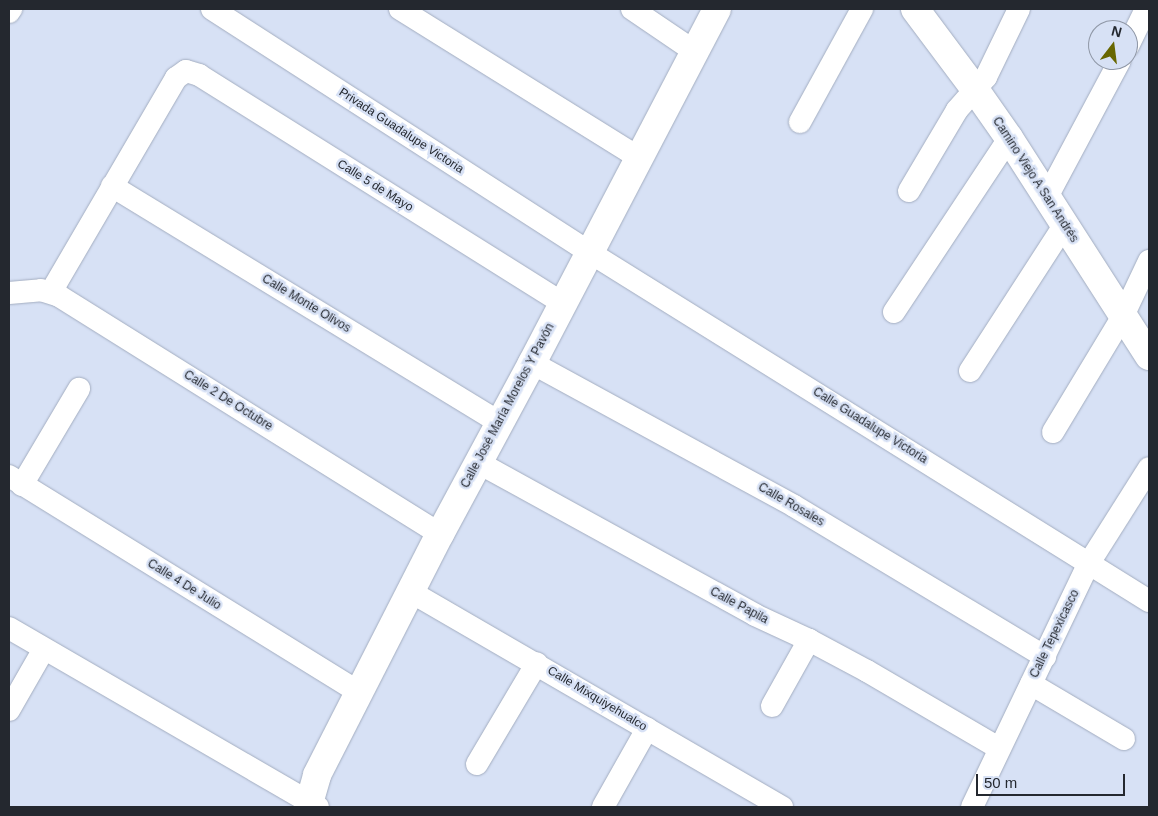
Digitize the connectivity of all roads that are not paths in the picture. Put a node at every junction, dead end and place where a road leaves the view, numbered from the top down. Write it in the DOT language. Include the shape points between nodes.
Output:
graph roads {
  1 [pos="11,9"];
  2 [pos="212,9"];
  3 [pos="400,9"];
  4 [pos="632,9"];
  5 [pos="717,9"];
  6 [pos="862,9"];
  7 [pos="914,9"];
  8 [pos="1019,9"];
  9 [pos="1146,9"];
  10 [pos="9,12"];
  11 [pos="1138,25"];
  12 [pos="694,51"];
  13 [pos="1115,70"];
  14 [pos="974,88"];
  15 [pos="800,122"];
  16 [pos="1008,138"];
  17 [pos="639,158"];
  18 [pos="112,186"];
  19 [pos="909,191"];
  20 [pos="1047,197"];
  21 [pos="1065,224"];
  22 [pos="589,252"];
  23 [pos="1149,261"];
  24 [pos="50,292"];
  25 [pos="9,293"];
  26 [pos="562,303"];
  27 [pos="894,312"];
  28 [pos="1123,316"];
  29 [pos="1149,356"];
  30 [pos="532,363"];
  31 [pos="970,371"];
  32 [pos="79,389"];
  33 [pos="499,422"];
  34 [pos="1053,432"];
  35 [pos="479,463"];
  36 [pos="1149,468"];
  37 [pos="16,480"];
  38 [pos="440,534"];
  39 [pos="1089,563"];
  40 [pos="411,592"];
  41 [pos="1149,602"];
  42 [pos="9,628"];
  43 [pos="809,640"];
  44 [pos="44,649"];
  45 [pos="1045,657"];
  46 [pos="537,663"];
  47 [pos="1031,684"];
  48 [pos="360,693"];
  49 [pos="772,706"];
  50 [pos="9,710"];
  51 [pos="647,730"];
  52 [pos="1124,739"];
  53 [pos="999,748"];
  54 [pos="477,764"];
  55 [pos="312,806"];
  56 [pos="603,807"];
  57 [pos="782,807"];
  58 [pos="972,807"];
  1 -- 10 [label="street"];
  2 -- 22 [label="street, Privada Guadalupe Victoria"];
  3 -- 17 [label="street"];
  4 -- 12 [label="street"];
  5 -- 12 [label="street, Calle José María Morelos Y Pavón"];
  6 -- 15 [label="street"];
  7 -- 14 [label="street, Camino Viejo A San Andrés"];
  8 -- 14 [label="street" via="990,69"];
  9 -- 11 [label="street"];
  12 -- 17 [label="street, Calle José María Morelos Y Pavón"];
  13 -- 20 [label="street"];
  14 -- 16 [label="street, Camino Viejo A San Andrés"];
  14 -- 19 [label="street" via="957,110"];
  16 -- 20 [label="street, Camino Viejo A San Andrés"];
  16 -- 27 [label="street"];
  17 -- 22 [label="street, Calle José María Morelos Y Pavón"];
  18 -- 24 [label="street"];
  18 -- 26 [label="street, Calle 5 de Mayo" via="176,78 186,71 199,75"];
  18 -- 33 [label="street, Calle Monte Olivos"];
  20 -- 21 [label="street, Camino Viejo A San Andrés"];
  21 -- 28 [label="street, Camino Viejo A San Andrés"];
  21 -- 31 [label="street"];
  22 -- 26 [label="street, Calle José María Morelos Y Pavón"];
  22 -- 39 [label="street, Calle Guadalupe Victoria"];
  23 -- 28 [label="street"];
  24 -- 25 [label="street, Calle 2 De Octubre" via="26,290"];
  24 -- 38 [label="street, Calle 2 De Octubre"];
  26 -- 30 [label="street, Calle José María Morelos Y Pavón"];
  28 -- 29 [label="street, Camino Viejo A San Andrés"];
  28 -- 34 [label="street"];
  30 -- 33 [label="street, Calle José María Morelos Y Pavón"];
  30 -- 45 [label="street, Calle Rosales" via="794,506"];
  32 -- 37 [label="street"];
  33 -- 35 [label="street, Calle José María Morelos Y Pavón"];
  35 -- 38 [label="street, Calle José María Morelos Y Pavón"];
  35 -- 43 [label="street, Calle Papila" via="754,615"];
  36 -- 39 [label="street, Calle Tepexicasco"];
  37 -- 48 [label="street, Calle 4 De Julio"];
  38 -- 40 [label="street, Calle José María Morelos Y Pavón"];
  39 -- 41 [label="street, Calle Guadalupe Victoria"];
  39 -- 45 [label="street, Calle Tepexicasco"];
  40 -- 46 [label="street, Calle Mixquiyehualco"];
  40 -- 48 [label="street, Calle José María Morelos Y Pavón"];
  42 -- 44 [label="street"];
  43 -- 49 [label="street"];
  43 -- 53 [label="street, Calle Papila"];
  44 -- 50 [label="street"];
  44 -- 55 [label="street"];
  45 -- 47 [label="street, Calle Tepexicasco"];
  46 -- 51 [label="street, Calle Mixquiyehualco"];
  46 -- 54 [label="street"];
  47 -- 52 [label="street"];
  47 -- 53 [label="street, Calle Tepexicasco"];
  48 -- 55 [label="street, Calle José María Morelos Y Pavón" via="317,775"];
  51 -- 56 [label="street"];
  51 -- 57 [label="street, Calle Mixquiyehualco"];
  53 -- 58 [label="street, Calle Tepexicasco"];
}
